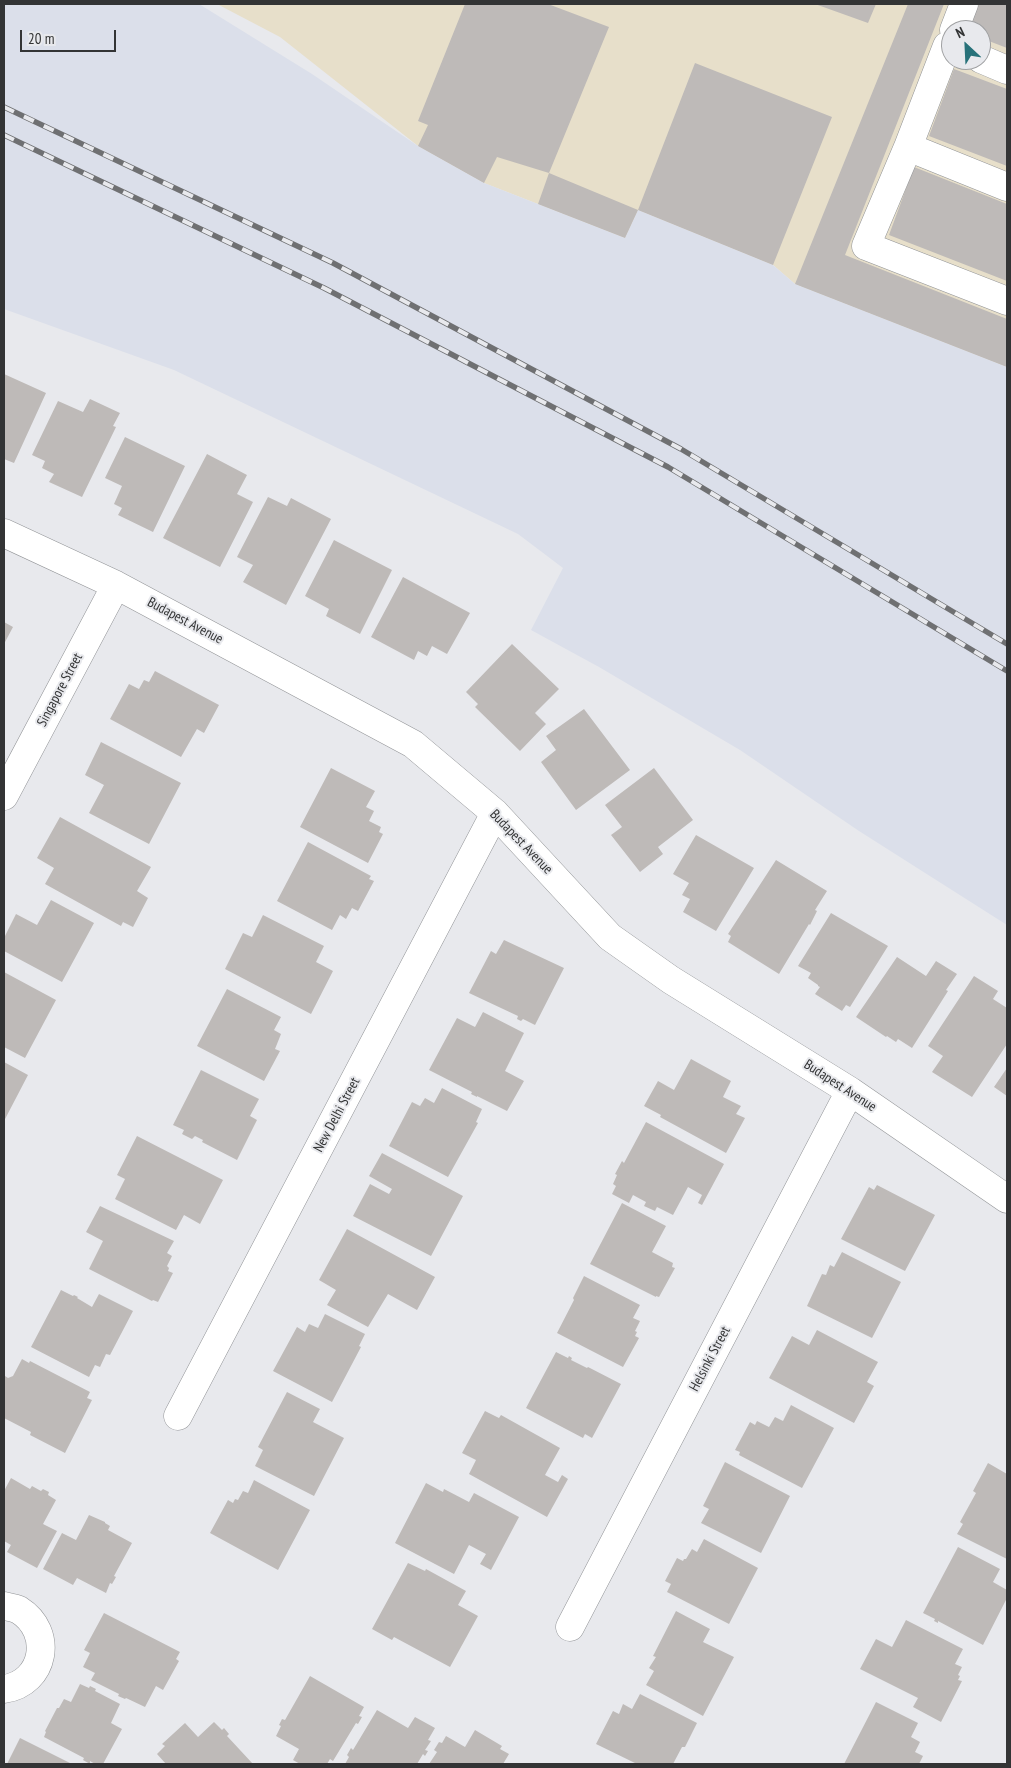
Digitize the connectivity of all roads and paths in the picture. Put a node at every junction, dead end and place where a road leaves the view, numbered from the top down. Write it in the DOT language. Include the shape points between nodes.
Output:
graph roads {
  1 [pos="964,4"];
  2 [pos="958,20"];
  3 [pos="991,63"];
  4 [pos="941,65"];
  5 [pos="1007,70"];
  6 [pos="908,147"];
  7 [pos="1007,187"];
  8 [pos="1007,301"];
  9 [pos="4,533"];
  10 [pos="116,585"];
  11 [pos="4,796"];
  12 [pos="495,813"];
  13 [pos="850,1091"];
  14 [pos="1007,1199"];
  15 [pos="178,1416"];
  16 [pos="4,1606"];
  17 [pos="570,1627"];
  18 [pos="4,1688"];
  1 -- 2 [label="street"];
  3 -- 5 [label="street"];
  4 -- 6 [label="street"];
  6 -- 7 [label="street"];
  6 -- 8 [label="street" via="866,246"];
  9 -- 10 [label="street, Budapest Avenue"];
  10 -- 11 [label="street, Singapore Street"];
  10 -- 12 [label="street, Budapest Avenue" via="413,744"];
  12 -- 13 [label="street, Budapest Avenue" via="610,937 671,980"];
  12 -- 15 [label="street, New Delhi Street"];
  13 -- 14 [label="street, Budapest Avenue"];
  13 -- 17 [label="street, Helsinki Street"];
  16 -- 18 [label="street" via="17,1609 30,1619 39,1633 42,1649 38,1665 28,1679 14,1687"];
}
